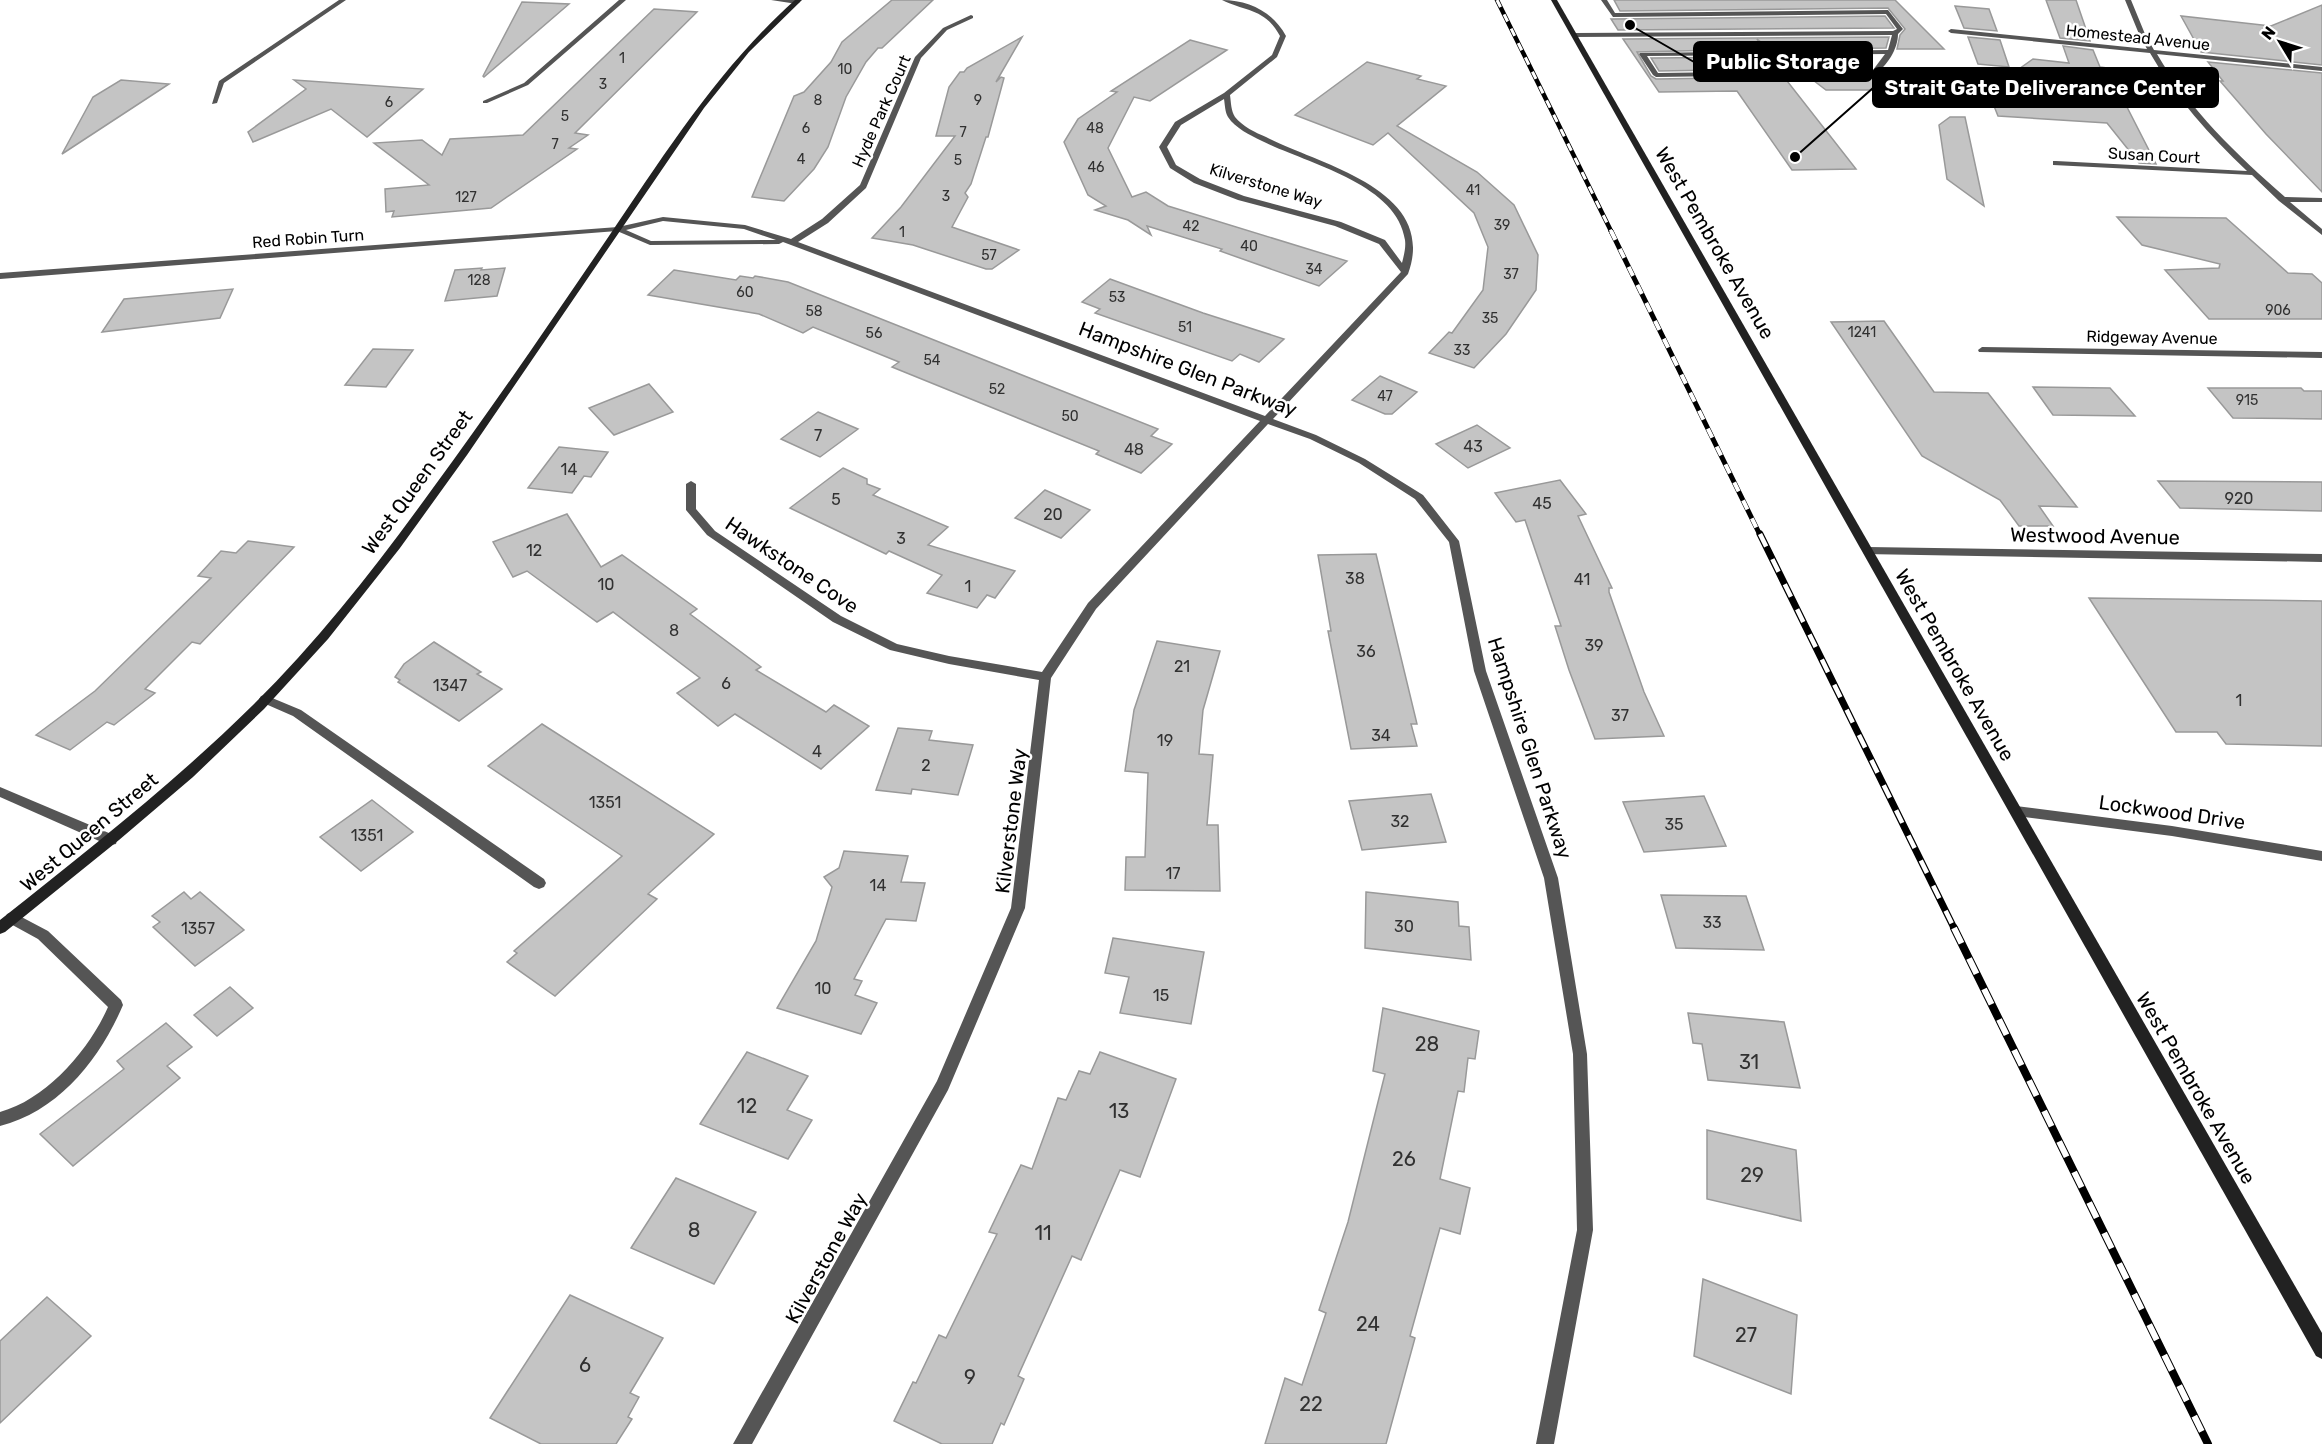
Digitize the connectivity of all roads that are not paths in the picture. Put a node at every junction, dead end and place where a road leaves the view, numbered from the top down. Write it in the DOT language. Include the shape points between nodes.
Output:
graph roads {
  1 [pos="343,0"];
  2 [pos="623,0"];
  3 [pos="774,0"];
  4 [pos="1226,0"];
  5 [pos="1554,0"];
  6 [pos="1604,0"];
  7 [pos="2128,0"];
  8 [pos="798,1"];
  9 [pos="971,17"];
  10 [pos="1951,31"];
  11 [pos="1895,33"];
  12 [pos="1575,35"];
  13 [pos="1889,52"];
  14 [pos="2153,52"];
  15 [pos="2322,69"];
  16 [pos="1226,94"];
  17 [pos="485,102"];
  18 [pos="214,103"];
  19 [pos="2056,163"];
  20 [pos="2251,173"];
  21 [pos="2282,199"];
  22 [pos="2322,200"];
  23 [pos="618,229"];
  24 [pos="2322,233"];
  25 [pos="792,242"];
  26 [pos="1405,272"];
  27 [pos="0,276"];
  28 [pos="1982,350"];
  29 [pos="2322,355"];
  30 [pos="1268,420"];
  31 [pos="691,484"];
  32 [pos="1868,551"];
  33 [pos="2322,558"];
  34 [pos="1046,677"];
  35 [pos="265,699"];
  36 [pos="0,792"];
  37 [pos="2016,811"];
  38 [pos="111,840"];
  39 [pos="2322,856"];
  40 [pos="538,883"];
  41 [pos="12,918"];
  42 [pos="0,928"];
  43 [pos="0,1119"];
  44 [pos="2322,1350"];
  45 [pos="742,1444"];
  46 [pos="1545,1444"];
  1 -- 18 [label="street" via="221,82"];
  2 -- 17 [label="street" via="526,84"];
  3 -- 8 [label="street"];
  4 -- 16 [label="street, Kilverstone Way" via="1264,13 1277,22 1283,36 1275,56"];
  5 -- 12 [label="main road, West Pembroke Avenue"];
  6 -- 11 [label="street" via="1612,15 1888,12 1900,29"];
  7 -- 14 [label="street"];
  8 -- 23 [label="main road, West Queen Street" via="711,90"];
  9 -- 25 [label="street, Hyde Park Court" via="945,29 918,57 863,186 825,221"];
  10 -- 14 [label="street, Homestead Avenue"];
  11 -- 12 [label="street"];
  11 -- 13 [label="street"];
  12 -- 32 [label="main road, West Pembroke Avenue"];
  13 -- 13 [label="street" via="1875,72 1656,75 1642,54"];
  14 -- 15 [label="street, Homestead Avenue"];
  14 -- 20 [label="street" via="2204,122"];
  16 -- 26 [label="street, Kilverstone Way" via="1232,117 1249,131 1274,146 1332,168 1388,200 1403,220 1409,238"];
  16 -- 26 [label="street, Kilverstone Way" via="1178,124 1163,147 1173,166 1197,181 1241,198 1338,224 1382,242"];
  19 -- 20 [label="street, Susan Court"];
  20 -- 21 [label="street"];
  21 -- 22 [label="street"];
  21 -- 24 [label="street"];
  23 -- 25 [label="street, Hampshire Glen Parkway" via="650,243"];
  23 -- 25 [label="street, Hampshire Glen Parkway" via="663,219 745,227"];
  23 -- 27 [label="street, Red Robin Turn"];
  23 -- 35 [label="main road, West Queen Street" via="410,526 356,597"];
  25 -- 30 [label="street, Hampshire Glen Parkway"];
  26 -- 30 [label="street, Kilverstone Way"];
  28 -- 29 [label="street, Ridgeway Avenue"];
  30 -- 34 [label="street, Kilverstone Way" via="1092,606"];
  30 -- 46 [label="street, Hampshire Glen Parkway" via="1362,461 1419,497 1454,541 1480,671 1551,878 1580,1054 1585,1230"];
  31 -- 34 [label="street, Hawkstone Cove" via="692,510 711,533 837,619 894,647"];
  32 -- 33 [label="street, Westwood Avenue"];
  32 -- 37 [label="main road, West Pembroke Avenue"];
  34 -- 45 [label="street, Kilverstone Way" via="1018,908 943,1085"];
  35 -- 38 [label="main road, West Queen Street"];
  35 -- 40 [label="street" via="297,713"];
  36 -- 38 [label="street"];
  37 -- 39 [label="street, Lockwood Drive"];
  37 -- 44 [label="main road, West Pembroke Avenue"];
  38 -- 41 [label="main road, West Queen Street"];
  41 -- 42 [label="main road, West Queen Street"];
  41 -- 43 [label="street" via="43,934 116,1005 101,1035 72,1071 40,1100"];
}
